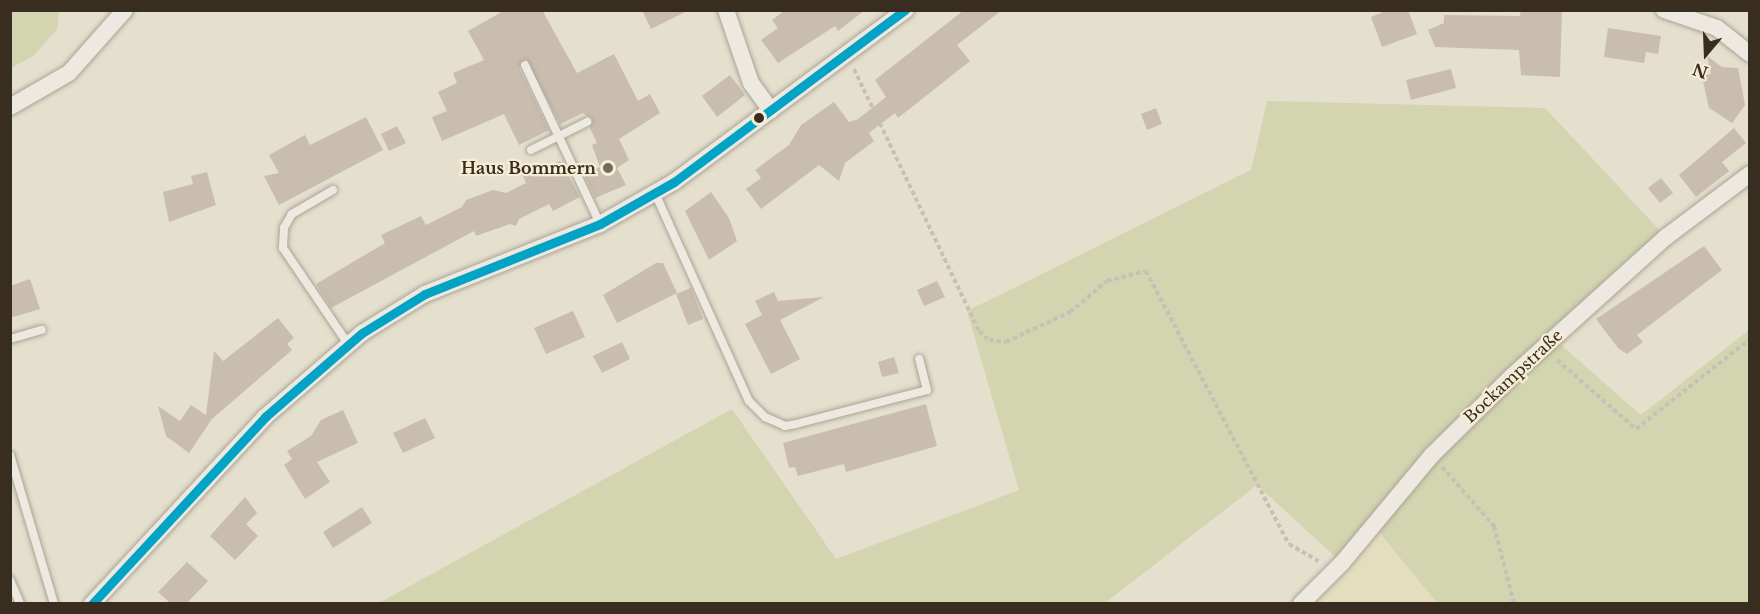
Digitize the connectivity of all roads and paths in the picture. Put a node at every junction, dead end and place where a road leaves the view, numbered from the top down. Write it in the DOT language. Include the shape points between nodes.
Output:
graph roads {
  1 [pos="125,10"];
  2 [pos="726,10"];
  3 [pos="906,10"];
  4 [pos="1665,10"];
  5 [pos="847,54"];
  6 [pos="1749,54"];
  7 [pos="525,65"];
  8 [pos="10,107"];
  9 [pos="771,111"];
  10 [pos="587,122"];
  11 [pos="558,136"];
  12 [pos="531,150"];
  13 [pos="1749,174"];
  14 [pos="333,190"];
  15 [pos="655,193"];
  16 [pos="600,224"];
  17 [pos="42,330"];
  18 [pos="10,339"];
  19 [pos="1749,339"];
  20 [pos="348,344"];
  21 [pos="1543,347"];
  22 [pos="919,359"];
  23 [pos="1432,455"];
  24 [pos="10,456"];
  25 [pos="1334,571"];
  26 [pos="10,580"];
  27 [pos="20,603"];
  28 [pos="54,603"];
  29 [pos="92,603"];
  30 [pos="1301,603"];
  31 [pos="1514,603"];
  1 -- 8 [label="street" via="69,73"];
  2 -- 9 [label="street" via="751,83"];
  3 -- 5 [label="street"];
  4 -- 6 [label="street" via="1717,28"];
  5 -- 9 [label="street"];
  5 -- 25 [label="path" via="979,331 989,340 1006,342 1070,312 1107,281 1146,271 1289,544"];
  7 -- 11 [label="lane"];
  9 -- 15 [label="street"];
  10 -- 11 [label="lane"];
  11 -- 12 [label="lane"];
  11 -- 16 [label="lane"];
  13 -- 21 [label="street, Bockampstraße" via="1666,237"];
  14 -- 20 [label="lane" via="292,214 285,228 283,248"];
  15 -- 16 [label="street"];
  15 -- 22 [label="lane" via="748,401 770,420 796,424 927,390"];
  16 -- 20 [label="street" via="425,294"];
  17 -- 18 [label="lane"];
  19 -- 21 [label="path" via="1636,429"];
  20 -- 29 [label="street" via="265,417"];
  21 -- 23 [label="street, Bockampstraße"];
  23 -- 25 [label="street, Bockampstraße"];
  23 -- 31 [label="path" via="1494,526"];
  24 -- 28 [label="lane"];
  25 -- 30 [label="street, Bockampstraße"];
  26 -- 27 [label="lane"];
}
